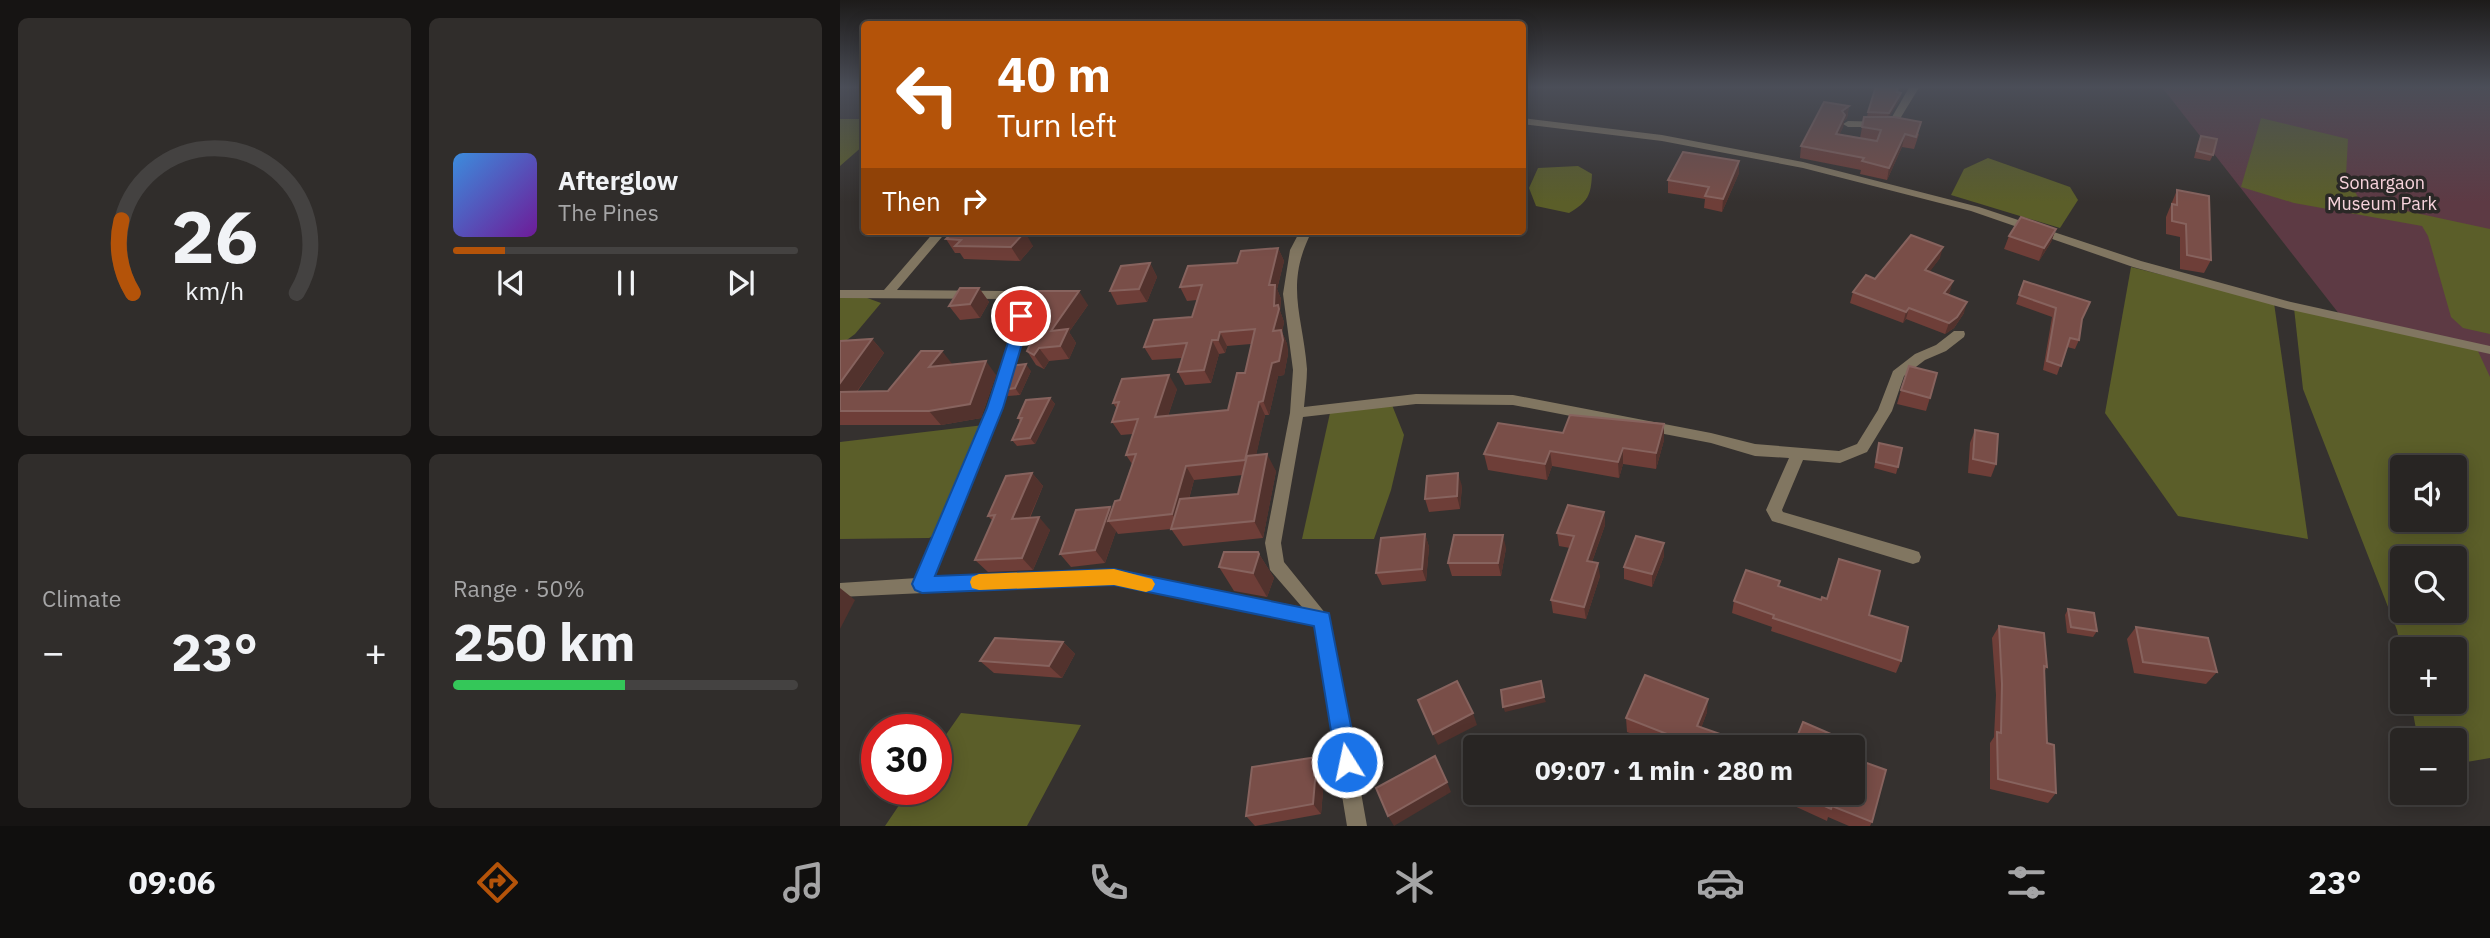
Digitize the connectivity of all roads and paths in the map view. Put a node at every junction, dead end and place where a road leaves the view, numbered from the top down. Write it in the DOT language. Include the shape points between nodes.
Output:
graph roads {
  1 [pos="1551,125"];
  2 [pos="1872,125"];
  3 [pos="1892,125"];
  4 [pos="938,235"];
  5 [pos="1304,235"];
  6 [pos="887,293"];
  7 [pos="840,294"];
  8 [pos="1959,334"];
  9 [pos="2490,350"];
  10 [pos="1297,413"];
  11 [pos="1798,454"];
  12 [pos="1913,557"];
  13 [pos="922,584"];
  14 [pos="840,590"];
  15 [pos="1322,619"];
  16 [pos="1357,826"];
  1 -- 9 [label="street" via="1662,138 1803,165 1975,209 2137,264 2291,306"];
  2 -- 3 [label="street"];
  4 -- 6 [label="street"];
  5 -- 10 [label="street" via="1296,250 1289,294 1300,370"];
  6 -- 7 [label="street"];
  6 -- 13 [label="street" via="1006,295 1022,301 1019,330 995,408"];
  8 -- 11 [label="street" via="1898,374 1885,411 1862,448 1840,457"];
  10 -- 11 [label="street" via="1416,399 1513,400 1755,450"];
  10 -- 15 [label="street" via="1273,543 1276,565"];
  11 -- 12 [label="street" via="1774,510 1777,517"];
  13 -- 14 [label="street"];
  13 -- 15 [label="street" via="1114,577"];
  15 -- 16 [label="street"];
}
